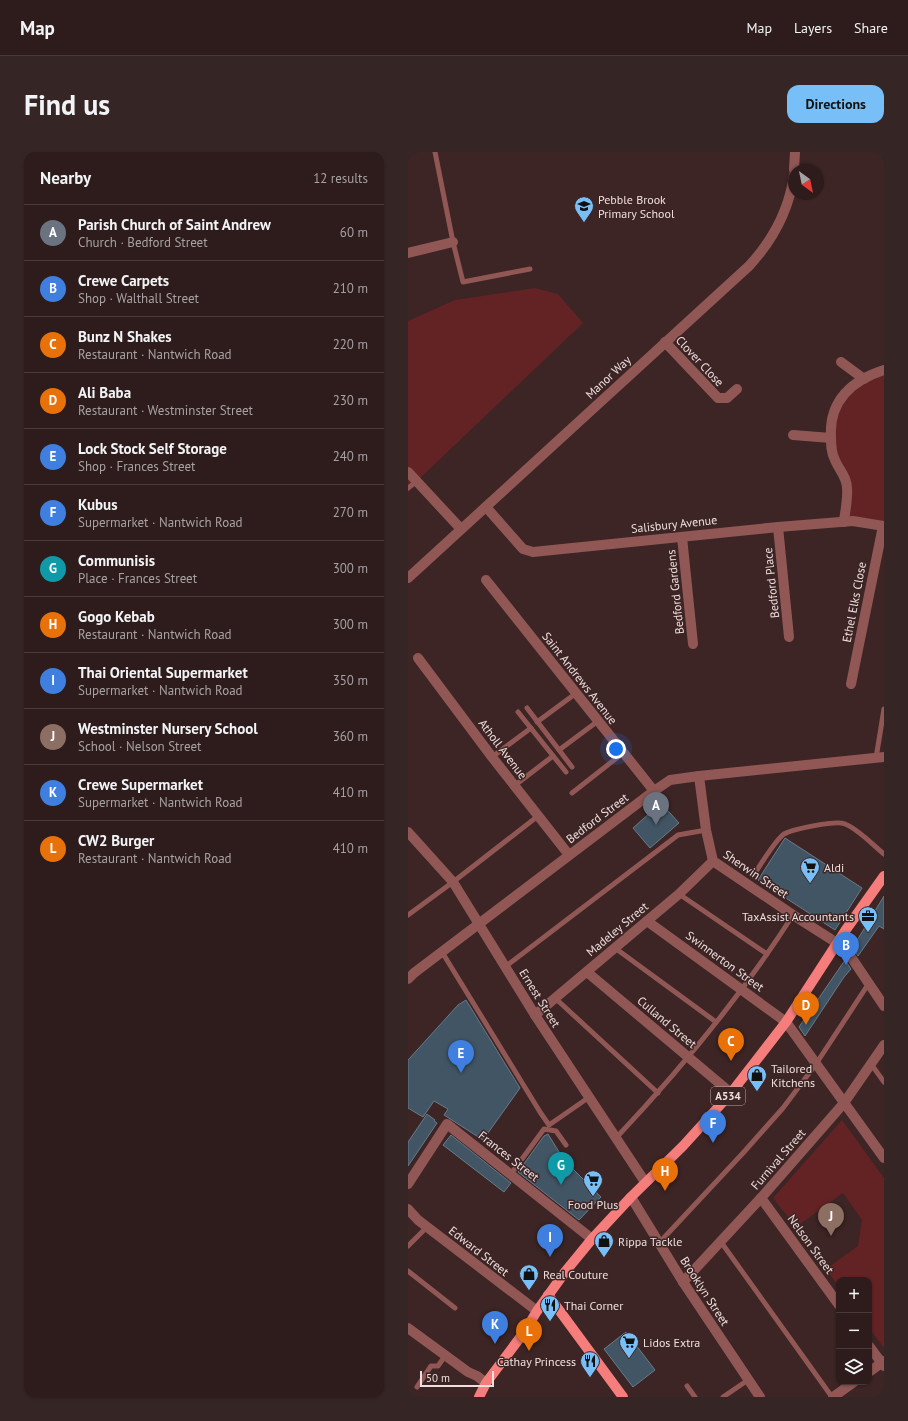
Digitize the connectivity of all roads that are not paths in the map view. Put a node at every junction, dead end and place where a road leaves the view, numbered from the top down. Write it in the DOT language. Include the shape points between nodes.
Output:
graph roads {
  1 [pos="435,152"];
  2 [pos="795,152"];
  3 [pos="794,164"];
  4 [pos="789,200"];
  5 [pos="453,242"];
  6 [pos="408,253"];
  7 [pos="530,268"];
  8 [pos="665,342"];
  9 [pos="842,362"];
  10 [pos="884,370"];
  11 [pos="864,379"];
  12 [pos="737,389"];
  13 [pos="793,435"];
  14 [pos="831,438"];
  15 [pos="408,472"];
  16 [pos="412,485"];
  17 [pos="486,507"];
  18 [pos="844,522"];
  19 [pos="883,526"];
  20 [pos="778,527"];
  21 [pos="461,529"];
  22 [pos="682,537"];
  23 [pos="408,578"];
  24 [pos="486,580"];
  25 [pos="789,638"];
  26 [pos="693,644"];
  27 [pos="418,658"];
  28 [pos="851,684"];
  29 [pos="575,694"];
  30 [pos="527,708"];
  31 [pos="884,709"];
  32 [pos="518,712"];
  33 [pos="598,721"];
  34 [pos="537,722"];
  35 [pos="531,728"];
  36 [pos="559,750"];
  37 [pos="623,753"];
  38 [pos="553,756"];
  39 [pos="492,757"];
  40 [pos="880,757"];
  41 [pos="572,767"];
  42 [pos="566,772"];
  43 [pos="699,776"];
  44 [pos="514,786"];
  45 [pos="654,791"];
  46 [pos="572,793"];
  47 [pos="538,816"];
  48 [pos="706,830"];
  49 [pos="408,832"];
  50 [pos="884,854"];
  51 [pos="569,855"];
  52 [pos="713,861"];
  53 [pos="753,876"];
  54 [pos="884,876"];
  55 [pos="453,882"];
  56 [pos="679,894"];
  57 [pos="408,915"];
  58 [pos="793,915"];
  59 [pos="647,921"];
  60 [pos="478,923"];
  61 [pos="837,943"];
  62 [pos="615,948"];
  63 [pos="442,952"];
  64 [pos="768,954"];
  65 [pos="505,967"];
  66 [pos="587,972"];
  67 [pos="408,979"];
  68 [pos="869,983"];
  69 [pos="742,990"];
  70 [pos="555,998"];
  71 [pos="884,1006"];
  72 [pos="535,1015"];
  73 [pos="716,1022"];
  74 [pos="786,1022"];
  75 [pos="884,1045"];
  76 [pos="688,1057"];
  77 [pos="816,1064"];
  78 [pos="871,1064"];
  79 [pos="884,1082"];
  80 [pos="658,1093"];
  81 [pos="731,1093"];
  82 [pos="588,1098"];
  83 [pos="844,1103"];
  84 [pos="616,1138"];
  85 [pos="566,1145"];
  86 [pos="884,1158"];
  87 [pos="511,1174"];
  88 [pos="645,1182"];
  89 [pos="408,1184"];
  90 [pos="631,1197"];
  91 [pos="761,1198"];
  92 [pos="408,1209"];
  93 [pos="427,1227"];
  94 [pos="592,1239"];
  95 [pos="721,1242"];
  96 [pos="659,1243"];
  97 [pos="408,1246"];
  98 [pos="408,1271"];
  99 [pos="683,1282"];
  100 [pos="548,1295"];
  101 [pos="836,1301"];
  102 [pos="455,1308"];
  103 [pos="537,1311"];
  104 [pos="408,1328"];
  105 [pos="871,1349"];
  106 [pos="446,1356"];
  107 [pos="883,1364"];
  108 [pos="872,1370"];
  109 [pos="748,1380"];
  110 [pos="486,1383"];
  111 [pos="850,1385"];
  112 [pos="687,1386"];
  113 [pos="416,1387"];
  114 [pos="482,1396"];
  115 [pos="624,1397"];
  116 [pos="695,1397"];
  117 [pos="723,1397"];
  118 [pos="760,1397"];
  119 [pos="832,1397"];
  1 -- 5 [label="lane"];
  2 -- 3 [label="street"];
  4 -- 8 [label="street, Manor Way" via="768,242 749,266"];
  5 -- 6 [label="street"];
  5 -- 7 [label="lane" via="464,282"];
  8 -- 12 [label="street, Clover Close" via="718,398 727,398"];
  8 -- 17 [label="street, Manor Way"];
  9 -- 11 [label="street"];
  10 -- 11 [label="street"];
  11 -- 14 [label="street" via="843,394 834,410"];
  13 -- 14 [label="street"];
  14 -- 18 [label="street" via="834,460 843,473 848,487"];
  15 -- 16 [label="street"];
  16 -- 21 [label="street"];
  17 -- 21 [label="street, Manor Way"];
  17 -- 22 [label="street, Salisbury Avenue" via="523,548 532,552"];
  18 -- 19 [label="street, Salisbury Avenue"];
  18 -- 20 [label="street, Salisbury Avenue"];
  19 -- 28 [label="street, Ethel Elks Close"];
  20 -- 22 [label="street, Salisbury Avenue"];
  20 -- 25 [label="street, Bedford Place"];
  21 -- 23 [label="street, Manor Way"];
  22 -- 26 [label="street, Bedford Gardens"];
  24 -- 29 [label="street, Saint Andrews Avenue"];
  27 -- 39 [label="street, Atholl Avenue"];
  29 -- 33 [label="street, Saint Andrews Avenue"];
  29 -- 34 [label="lane"];
  30 -- 34 [label="lane"];
  31 -- 40 [label="lane"];
  32 -- 35 [label="lane"];
  33 -- 36 [label="lane"];
  33 -- 37 [label="street, Saint Andrews Avenue"];
  34 -- 36 [label="lane"];
  35 -- 38 [label="lane"];
  35 -- 39 [label="lane"];
  36 -- 41 [label="lane"];
  37 -- 45 [label="street, Saint Andrews Avenue"];
  37 -- 46 [label="lane"];
  38 -- 42 [label="lane"];
  38 -- 44 [label="lane"];
  39 -- 44 [label="street, Atholl Avenue"];
  40 -- 43 [label="street, Bedford Street"];
  43 -- 45 [label="street, Bedford Street" via="670,780"];
  43 -- 48 [label="street, Sherwin Street"];
  44 -- 47 [label="street, Atholl Avenue"];
  45 -- 51 [label="street, Bedford Street"];
  47 -- 51 [label="street, Atholl Avenue"];
  47 -- 55 [label="lane"];
  48 -- 52 [label="street, Sherwin Street"];
  48 -- 65 [label="lane" via="678,835"];
  49 -- 55 [label="street, Ernest Street"];
  50 -- 53 [label="lane" via="844,823 832,822 785,834"];
  51 -- 60 [label="street, Bedford Street"];
  52 -- 56 [label="street, Madeley Street"];
  52 -- 58 [label="street, Sherwin Street"];
  54 -- 61 [label="main road, A534"];
  55 -- 57 [label="lane"];
  55 -- 60 [label="street, Ernest Street"];
  56 -- 59 [label="street, Madeley Street"];
  56 -- 64 [label="lane"];
  58 -- 61 [label="street, Sherwin Street"];
  58 -- 64 [label="lane"];
  59 -- 62 [label="street, Madeley Street"];
  59 -- 69 [label="street, Swinnerton Street"];
  60 -- 63 [label="street, Bedford Street"];
  60 -- 65 [label="street, Ernest Street"];
  61 -- 68 [label="street, Sherwin Street" via="849,954"];
  61 -- 74 [label="main road, A534"];
  62 -- 66 [label="street, Madeley Street"];
  62 -- 73 [label="lane"];
  63 -- 67 [label="street, Bedford Street"];
  63 -- 82 [label="lane" via="549,1125"];
  64 -- 69 [label="lane"];
  65 -- 72 [label="street, Ernest Street"];
  66 -- 70 [label="street, Madeley Street"];
  66 -- 76 [label="street, Culland Street"];
  68 -- 71 [label="street, Sherwin Street"];
  68 -- 77 [label="lane"];
  69 -- 73 [label="lane"];
  69 -- 74 [label="street, Swinnerton Street"];
  70 -- 72 [label="street, Madeley Street"];
  70 -- 80 [label="lane"];
  72 -- 82 [label="street, Ernest Street"];
  73 -- 76 [label="lane"];
  74 -- 77 [label="street, Swinnerton Street"];
  74 -- 81 [label="main road, A534"];
  75 -- 78 [label="street, Furnival Street"];
  76 -- 80 [label="lane"];
  76 -- 81 [label="street, Culland Street"];
  77 -- 83 [label="street, Swinnerton Street"];
  77 -- 96 [label="lane" via="764,1130"];
  78 -- 79 [label="lane"];
  78 -- 83 [label="street, Furnival Street"];
  80 -- 84 [label="lane"];
  81 -- 88 [label="main road, A534" via="683,1146"];
  82 -- 84 [label="street, Ernest Street"];
  83 -- 86 [label="street, Swinnerton Street"];
  83 -- 91 [label="street, Furnival Street"];
  84 -- 88 [label="street, Ernest Street"];
  85 -- 87 [label="lane" via="556,1131 544,1129"];
  87 -- 89 [label="street, Frances Street" via="447,1124"];
  87 -- 94 [label="street, Frances Street"];
  88 -- 90 [label="main road, A534"];
  90 -- 94 [label="main road, A534"];
  90 -- 96 [label="street, Brooklyn Street"];
  91 -- 95 [label="street, Furnival Street"];
  91 -- 101 [label="street, Nelson Street"];
  92 -- 93 [label="street, Edward Street"];
  93 -- 97 [label="lane"];
  93 -- 103 [label="street, Edward Street"];
  94 -- 100 [label="main road, A534"];
  95 -- 99 [label="street, Furnival Street"];
  95 -- 119 [label="lane"];
  96 -- 99 [label="street, Brooklyn Street"];
  98 -- 102 [label="lane"];
  99 -- 109 [label="street, Brooklyn Street"];
  100 -- 103 [label="main road, A534"];
  100 -- 115 [label="main road"];
  103 -- 110 [label="main road, A534"];
  104 -- 106 [label="street"];
  105 -- 107 [label="street"];
  106 -- 110 [label="street"];
  106 -- 113 [label="lane" via="438,1366 431,1366"];
  107 -- 108 [label="street"];
  109 -- 117 [label="lane"];
  109 -- 118 [label="street, Brooklyn Street"];
  110 -- 114 [label="main road, A534"];
  111 -- 119 [label="street"];
  112 -- 116 [label="lane"];
}
